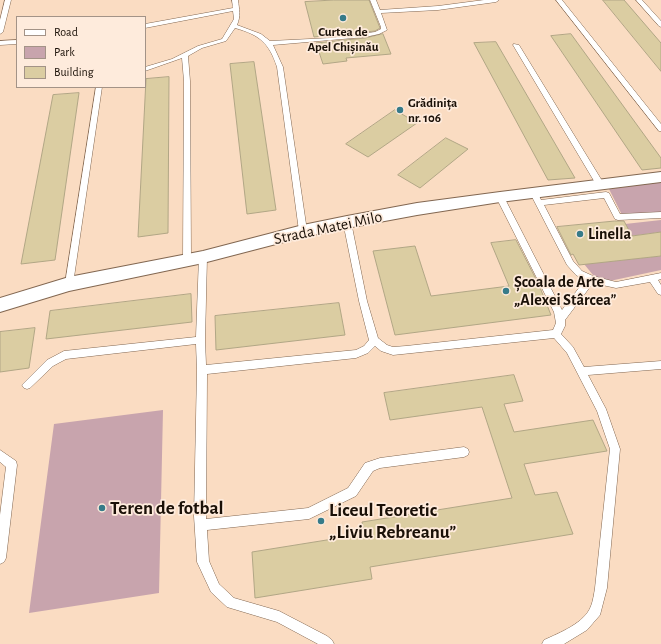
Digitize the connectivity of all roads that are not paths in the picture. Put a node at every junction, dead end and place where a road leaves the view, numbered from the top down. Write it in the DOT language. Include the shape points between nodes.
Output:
graph roads {
  1 [pos="8,0"];
  2 [pos="235,0"];
  3 [pos="373,0"];
  4 [pos="496,0"];
  5 [pos="559,0"];
  6 [pos="639,0"];
  7 [pos="236,9"];
  8 [pos="378,12"];
  9 [pos="661,25"];
  10 [pos="146,26"];
  11 [pos="234,26"];
  12 [pos="0,32"];
  13 [pos="16,42"];
  14 [pos="0,43"];
  15 [pos="270,43"];
  16 [pos="516,45"];
  17 [pos="185,56"];
  18 [pos="146,69"];
  19 [pos="99,88"];
  20 [pos="661,129"];
  21 [pos="661,177"];
  22 [pos="600,184"];
  23 [pos="500,197"];
  24 [pos="536,198"];
  25 [pos="661,215"];
  26 [pos="347,222"];
  27 [pos="303,231"];
  28 [pos="203,257"];
  29 [pos="187,260"];
  30 [pos="657,277"];
  31 [pos="591,279"];
  32 [pos="69,284"];
  33 [pos="661,292"];
  34 [pos="0,305"];
  35 [pos="560,319"];
  36 [pos="556,334"];
  37 [pos="200,340"];
  38 [pos="374,340"];
  39 [pos="661,365"];
  40 [pos="202,370"];
  41 [pos="581,371"];
  42 [pos="27,385"];
  43 [pos="464,452"];
  44 [pos="0,454"];
  45 [pos="200,525"];
  46 [pos="0,558"];
  47 [pos="328,644"];
  48 [pos="548,644"];
  1 -- 12 [label="lane"];
  2 -- 7 [label="lane"];
  3 -- 8 [label="lane"];
  4 -- 8 [label="lane" via="438,8"];
  5 -- 20 [label="lane"];
  6 -- 9 [label="lane"];
  7 -- 10 [label="lane"];
  7 -- 11 [label="lane" via="237,19"];
  8 -- 15 [label="lane" via="384,30 378,34"];
  11 -- 15 [label="lane" via="252,32"];
  11 -- 17 [label="lane" via="224,40 200,47"];
  13 -- 14 [label="lane"];
  15 -- 27 [label="lane" via="280,67"];
  16 -- 22 [label="lane"];
  17 -- 18 [label="lane"];
  17 -- 29 [label="lane"];
  19 -- 32 [label="lane"];
  21 -- 22 [label="street, Strada Matei Milo"];
  22 -- 24 [label="street, Strada Matei Milo"];
  23 -- 24 [label="street, Strada Matei Milo"];
  23 -- 26 [label="street, Strada Matei Milo"];
  23 -- 35 [label="lane"];
  24 -- 25 [label="lane" via="606,195 618,217"];
  24 -- 31 [label="lane" via="570,263 579,273"];
  26 -- 27 [label="street, Strada Matei Milo"];
  26 -- 38 [label="lane"];
  27 -- 28 [label="street, Strada Matei Milo"];
  28 -- 29 [label="street, Strada Matei Milo"];
  28 -- 37 [label="lane"];
  29 -- 32 [label="street, Strada Matei Milo"];
  30 -- 31 [label="lane" via="616,285"];
  30 -- 33 [label="lane"];
  31 -- 35 [label="lane"];
  32 -- 34 [label="street, Strada Matei Milo"];
  35 -- 36 [label="lane" via="560,330"];
  36 -- 38 [label="lane" via="393,351"];
  36 -- 41 [label="lane" via="570,350"];
  37 -- 40 [label="lane"];
  37 -- 42 [label="lane" via="64,355 50,363"];
  38 -- 40 [label="lane" via="368,350 356,354"];
  39 -- 41 [label="lane"];
  40 -- 45 [label="lane"];
  41 -- 48 [label="lane" via="603,415 615,449 601,588 596,611 583,626 566,637"];
  43 -- 45 [label="lane" via="380,463 369,467 352,492 309,513"];
  44 -- 46 [label="lane" via="12,465"];
  45 -- 47 [label="lane" via="203,562 215,588 231,603 279,617"];
}
